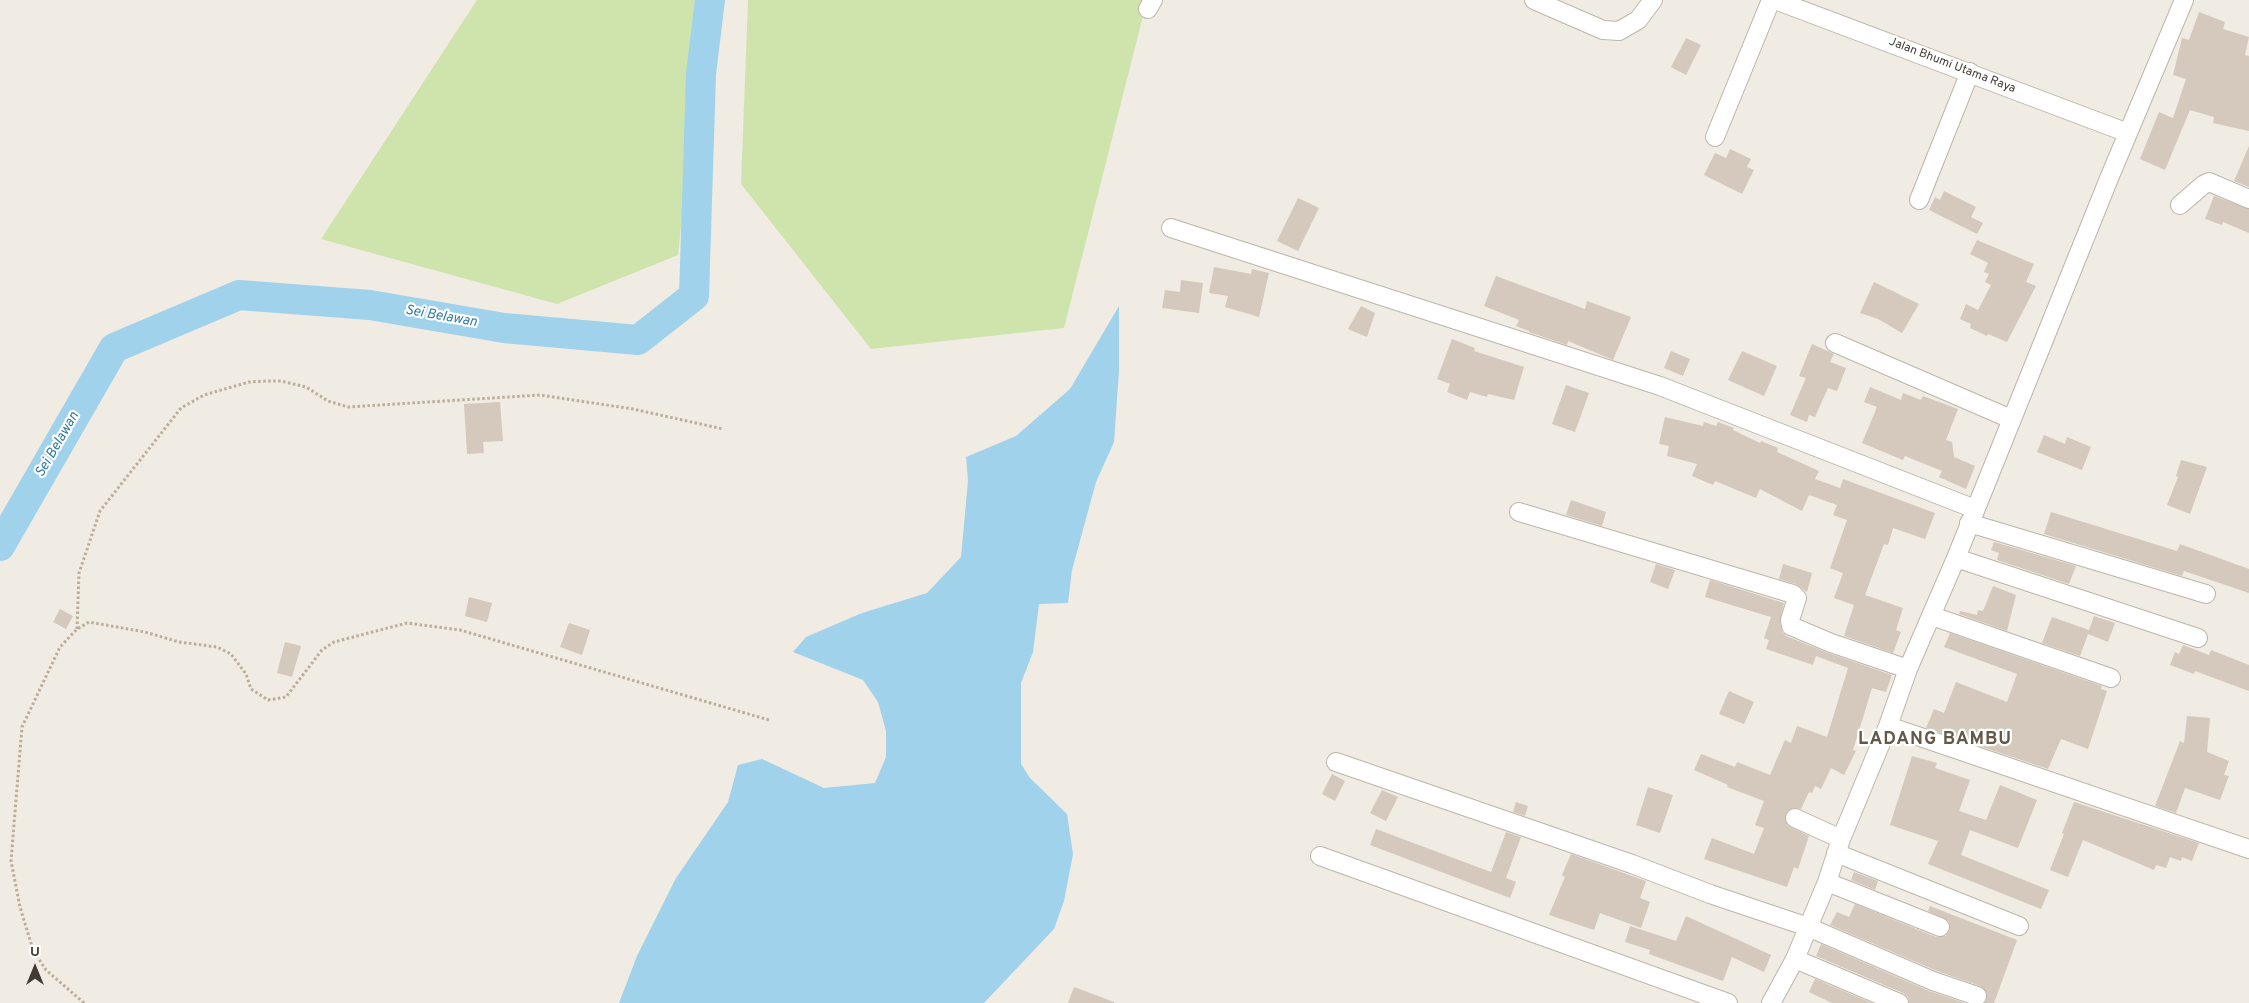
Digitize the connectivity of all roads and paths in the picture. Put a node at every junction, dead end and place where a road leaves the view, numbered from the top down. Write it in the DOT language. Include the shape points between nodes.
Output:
graph roads {
  1 [pos="1534,0"];
  2 [pos="1652,0"];
  3 [pos="1770,0"];
  4 [pos="1775,0"];
  5 [pos="2184,0"];
  6 [pos="1970,72"];
  7 [pos="2128,132"];
  8 [pos="1715,137"];
  9 [pos="2249,199"];
  10 [pos="1919,200"];
  11 [pos="2180,205"];
  12 [pos="1171,228"];
  13 [pos="1835,343"];
  14 [pos="2012,419"];
  15 [pos="723,429"];
  16 [pos="1519,512"];
  17 [pos="1972,516"];
  18 [pos="1956,558"];
  19 [pos="2206,594"];
  20 [pos="1932,616"];
  21 [pos="77,629"];
  22 [pos="2198,638"];
  23 [pos="1908,669"];
  24 [pos="2111,678"];
  25 [pos="769,720"];
  26 [pos="1888,726"];
  27 [pos="1336,762"];
  28 [pos="1795,818"];
  29 [pos="1839,846"];
  30 [pos="2249,849"];
  31 [pos="1320,856"];
  32 [pos="1827,882"];
  33 [pos="2019,926"];
  34 [pos="1808,927"];
  35 [pos="1940,927"];
  36 [pos="1795,959"];
  37 [pos="1977,996"];
  38 [pos="84,1003"];
  39 [pos="1728,1003"];
  40 [pos="1771,1003"];
  41 [pos="1899,1003"];
  1 -- 2 [label="street" via="1603,30 1619,31 1638,20"];
  3 -- 8 [label="street"];
  4 -- 6 [label="street, Jalan Bhumi Utama Raya"];
  5 -- 7 [label="street"];
  6 -- 7 [label="street, Jalan Bhumi Utama Raya"];
  6 -- 10 [label="street"];
  7 -- 14 [label="street"];
  9 -- 11 [label="street" via="2209,182"];
  12 -- 17 [label="street" via="1660,386"];
  13 -- 14 [label="street"];
  14 -- 17 [label="street"];
  15 -- 21 [label="path" via="641,410 540,395 348,407 306,387 266,381 249,382 204,395 181,408 100,511 79,573"];
  16 -- 23 [label="street" via="1793,594 1797,598 1790,620 1792,626"];
  17 -- 18 [label="street"];
  17 -- 19 [label="street"];
  18 -- 20 [label="street"];
  18 -- 22 [label="street"];
  20 -- 23 [label="street"];
  20 -- 24 [label="street"];
  21 -- 25 [label="path" via="90,622 178,642 217,647 231,654 246,674 250,689 268,700 286,697 322,650 334,642 407,623 427,624 460,630"];
  21 -- 38 [label="path" via="60,647 22,727 11,861 33,950 46,970"];
  23 -- 26 [label="street"];
  26 -- 29 [label="street"];
  26 -- 30 [label="street"];
  27 -- 34 [label="street"];
  28 -- 29 [label="street"];
  29 -- 32 [label="street"];
  29 -- 33 [label="street"];
  31 -- 39 [label="street"];
  32 -- 34 [label="street"];
  32 -- 35 [label="street"];
  34 -- 36 [label="street"];
  34 -- 37 [label="street" via="1933,981"];
  36 -- 40 [label="street"];
  36 -- 41 [label="street"];
}
